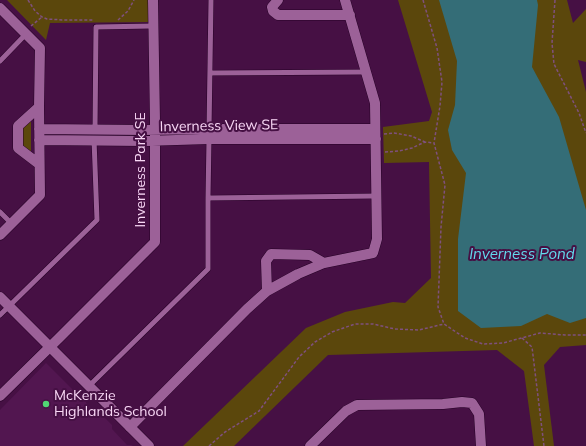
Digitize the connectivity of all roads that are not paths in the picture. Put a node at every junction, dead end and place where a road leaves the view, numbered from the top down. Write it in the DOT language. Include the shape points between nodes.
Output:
graph roads {
  1 [pos="153,0"];
  2 [pos="211,0"];
  3 [pos="278,0"];
  4 [pos="345,0"];
  5 [pos="0,8"];
  6 [pos="350,16"];
  7 [pos="153,26"];
  8 [pos="27,31"];
  9 [pos="0,61"];
  10 [pos="366,72"];
  11 [pos="210,73"];
  12 [pos="38,107"];
  13 [pos="39,129"];
  14 [pos="95,130"];
  15 [pos="155,130"];
  16 [pos="209,134"];
  17 [pos="376,134"];
  18 [pos="39,140"];
  19 [pos="94,141"];
  20 [pos="155,141"];
  21 [pos="39,164"];
  22 [pos="376,196"];
  23 [pos="208,198"];
  24 [pos="0,212"];
  25 [pos="11,223"];
  26 [pos="0,235"];
  27 [pos="324,263"];
  28 [pos="267,291"];
  29 [pos="0,297"];
  30 [pos="10,306"];
  31 [pos="0,315"];
  32 [pos="50,347"];
  33 [pos="89,386"];
  34 [pos="0,396"];
  35 [pos="130,427"];
  36 [pos="149,446"];
  37 [pos="310,446"];
  38 [pos="481,446"];
  1 -- 7 [label="street, Inverness Park SE"];
  2 -- 11 [label="lane"];
  3 -- 6 [label="street" via="272,7 278,16"];
  4 -- 6 [label="street"];
  5 -- 8 [label="street"];
  6 -- 10 [label="street"];
  7 -- 14 [label="lane" via="96,27"];
  7 -- 15 [label="street, Inverness Park SE"];
  8 -- 9 [label="lane"];
  8 -- 12 [label="street" via="40,48"];
  10 -- 11 [label="lane"];
  10 -- 17 [label="street" via="375,103"];
  11 -- 16 [label="lane"];
  12 -- 13 [label="street"];
  12 -- 21 [label="street" via="18,126 18,148"];
  13 -- 14 [label="street, Inverness View SE"];
  13 -- 18 [label="street"];
  14 -- 15 [label="street, Inverness View SE"];
  14 -- 19 [label="lane"];
  15 -- 16 [label="street, Inverness View SE"];
  15 -- 20 [label="street, Inverness Park SE"];
  16 -- 17 [label="street, Inverness View SE"];
  16 -- 20 [label="street, Inverness View SE"];
  16 -- 23 [label="lane"];
  17 -- 22 [label="street"];
  18 -- 19 [label="street, Inverness View SE"];
  18 -- 21 [label="street"];
  19 -- 20 [label="street, Inverness View SE"];
  19 -- 30 [label="lane" via="97,220"];
  20 -- 32 [label="street, Inverness Park SE" via="155,242"];
  21 -- 25 [label="street" via="40,195"];
  22 -- 23 [label="lane"];
  22 -- 27 [label="street" via="377,239 373,253"];
  23 -- 33 [label="lane" via="208,269"];
  24 -- 25 [label="lane"];
  25 -- 26 [label="street"];
  27 -- 28 [label="street"];
  27 -- 28 [label="street" via="310,255 271,254 266,262"];
  28 -- 35 [label="street" via="247,308"];
  29 -- 30 [label="street"];
  30 -- 31 [label="lane"];
  30 -- 32 [label="street"];
  32 -- 33 [label="street"];
  32 -- 34 [label="street, Inverness Park SE"];
  33 -- 35 [label="street"];
  35 -- 36 [label="street"];
  37 -- 38 [label="street" via="346,411 357,405 462,402 472,403 479,414"];
}
